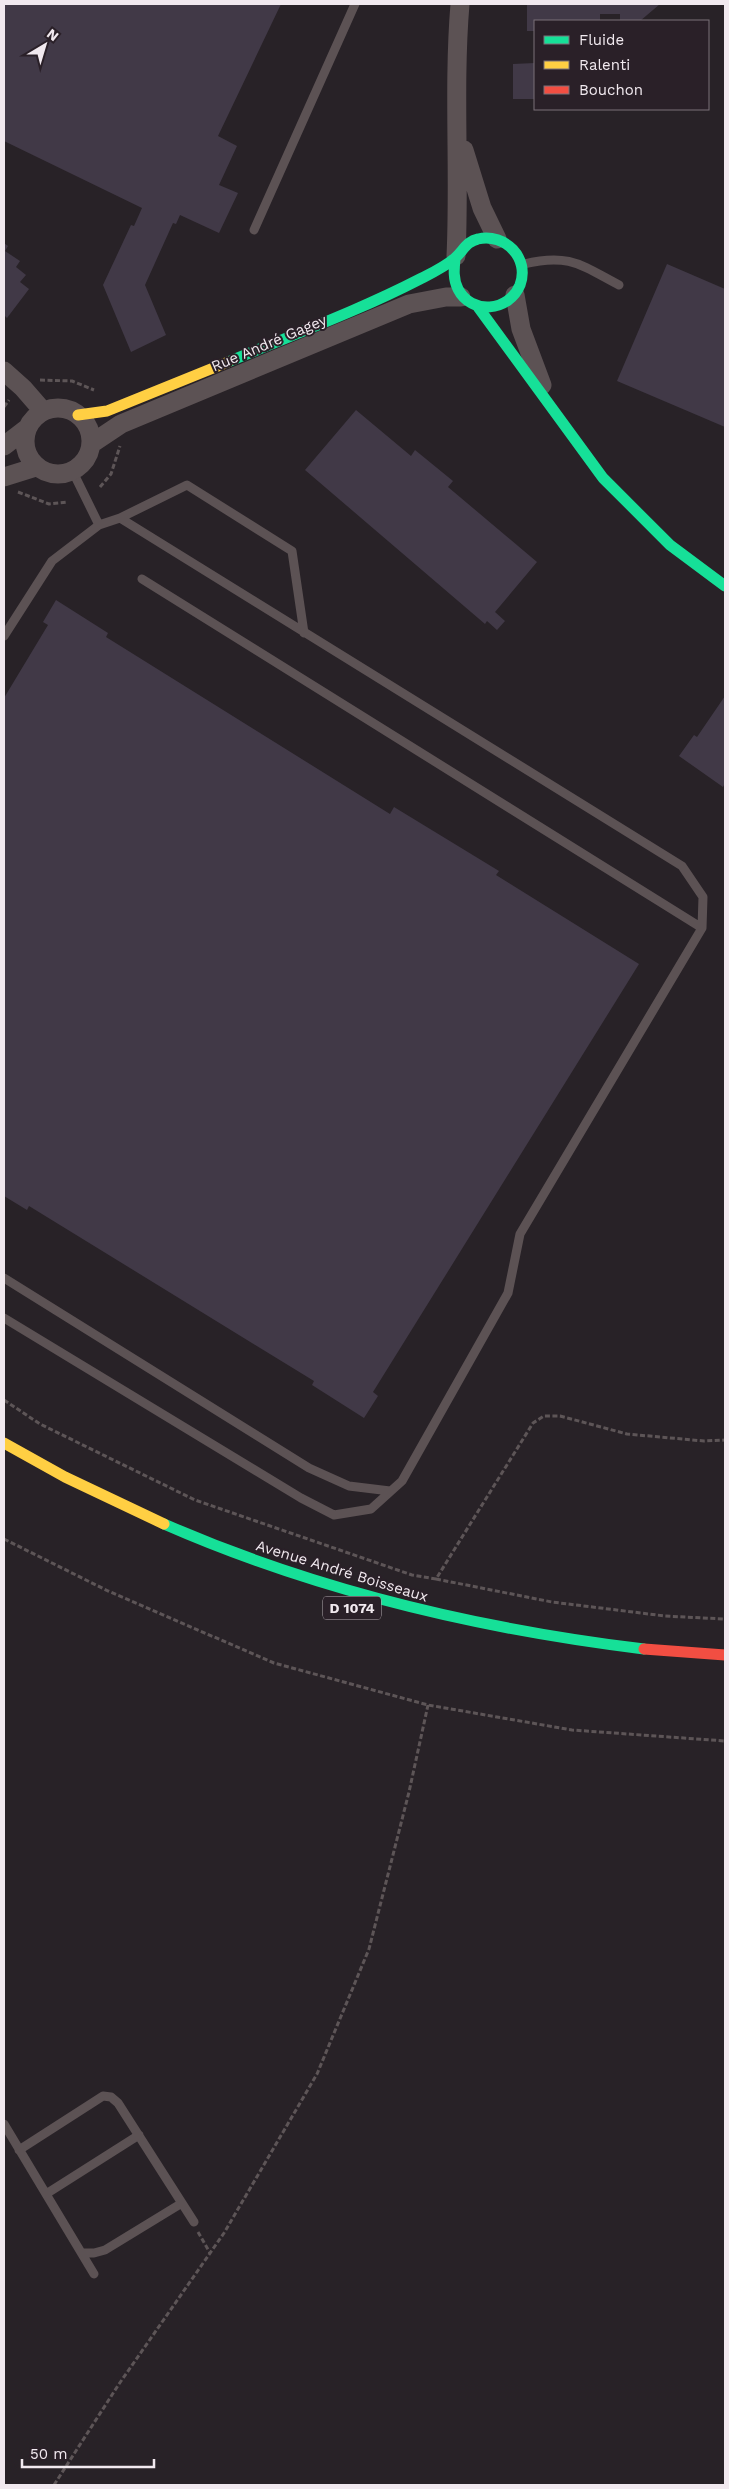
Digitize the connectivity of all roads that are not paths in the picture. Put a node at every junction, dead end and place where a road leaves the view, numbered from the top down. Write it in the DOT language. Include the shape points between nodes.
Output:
graph roads {
  1 [pos="356,4"];
  2 [pos="460,4"];
  3 [pos="459,134"];
  4 [pos="254,230"];
  5 [pos="497,239"];
  6 [pos="455,257"];
  7 [pos="521,264"];
  8 [pos="620,285"];
  9 [pos="515,295"];
  10 [pos="461,297"];
  11 [pos="478,307"];
  12 [pos="4,371"];
  13 [pos="551,407"];
  14 [pos="43,411"];
  15 [pos="78,415"];
  16 [pos="26,428"];
  17 [pos="91,444"];
  18 [pos="4,446"];
  19 [pos="36,467"];
  20 [pos="73,472"];
  21 [pos="8,484"];
  22 [pos="120,518"];
  23 [pos="99,525"];
  24 [pos="142,579"];
  25 [pos="725,586"];
  26 [pos="304,633"];
  27 [pos="4,636"];
  28 [pos="702,928"];
  29 [pos="4,1278"];
  30 [pos="4,1318"];
  31 [pos="4,1443"];
  32 [pos="390,1491"];
  33 [pos="725,1655"];
  34 [pos="632,1660"];
  35 [pos="650,1662"];
  36 [pos="688,1664"];
  37 [pos="725,1665"];
  38 [pos="4,2124"];
  39 [pos="139,2135"];
  40 [pos="20,2150"];
  41 [pos="46,2194"];
  42 [pos="182,2203"];
  43 [pos="194,2222"];
  44 [pos="82,2253"];
  45 [pos="94,2274"];
  1 -- 4 [label="lane"];
  2 -- 3 [label="street" via="456,90"];
  3 -- 5 [label="street" via="482,208"];
  3 -- 6 [label="street"];
  5 -- 6 [label="street" via="469,242"];
  5 -- 7 [label="street" via="512,248"];
  6 -- 10 [label="street" via="452,279"];
  6 -- 15 [label="street, Rue André Gagey" via="403,287 107,411"];
  7 -- 8 [label="lane" via="562,258"];
  7 -- 9 [label="street" via="523,275"];
  9 -- 11 [label="street" via="498,306"];
  9 -- 13 [label="street" via="521,330"];
  10 -- 11 [label="street"];
  10 -- 17 [label="street, Rue André Gagey" via="427,299 400,308 120,424"];
  11 -- 13 [label="street"];
  12 -- 14 [label="street"];
  13 -- 25 [label="street" via="581,451 636,513 670,545"];
  14 -- 15 [label="street" via="61,408"];
  14 -- 16 [label="street"];
  15 -- 17 [label="street" via="88,428"];
  16 -- 18 [label="street"];
  16 -- 19 [label="street" via="25,449"];
  17 -- 20 [label="street" via="86,460"];
  19 -- 20 [label="street" via="54,475"];
  19 -- 21 [label="street"];
  20 -- 23 [label="lane"];
  22 -- 23 [label="lane"];
  22 -- 26 [label="lane"];
  22 -- 26 [label="lane" via="186,485 292,551"];
  23 -- 27 [label="lane" via="52,561"];
  24 -- 28 [label="lane"];
  26 -- 28 [label="lane" via="682,866 703,897"];
  28 -- 32 [label="lane" via="520,1234 508,1293 402,1481"];
  29 -- 32 [label="lane" via="309,1468 350,1486"];
  30 -- 32 [label="lane" via="334,1515 371,1508"];
  31 -- 33 [label="street, Avenue André Boisseaux / D 1074" via="84,1488 200,1539 256,1562 396,1606 537,1636 615,1647"];
  34 -- 35 [label="street"];
  36 -- 37 [label="street"];
  38 -- 40 [label="lane"];
  39 -- 40 [label="lane" via="118,2103 103,2096"];
  39 -- 41 [label="lane"];
  39 -- 42 [label="lane"];
  40 -- 41 [label="lane"];
  41 -- 44 [label="lane"];
  42 -- 43 [label="lane"];
  42 -- 44 [label="lane" via="105,2250"];
  44 -- 45 [label="lane"];
}
